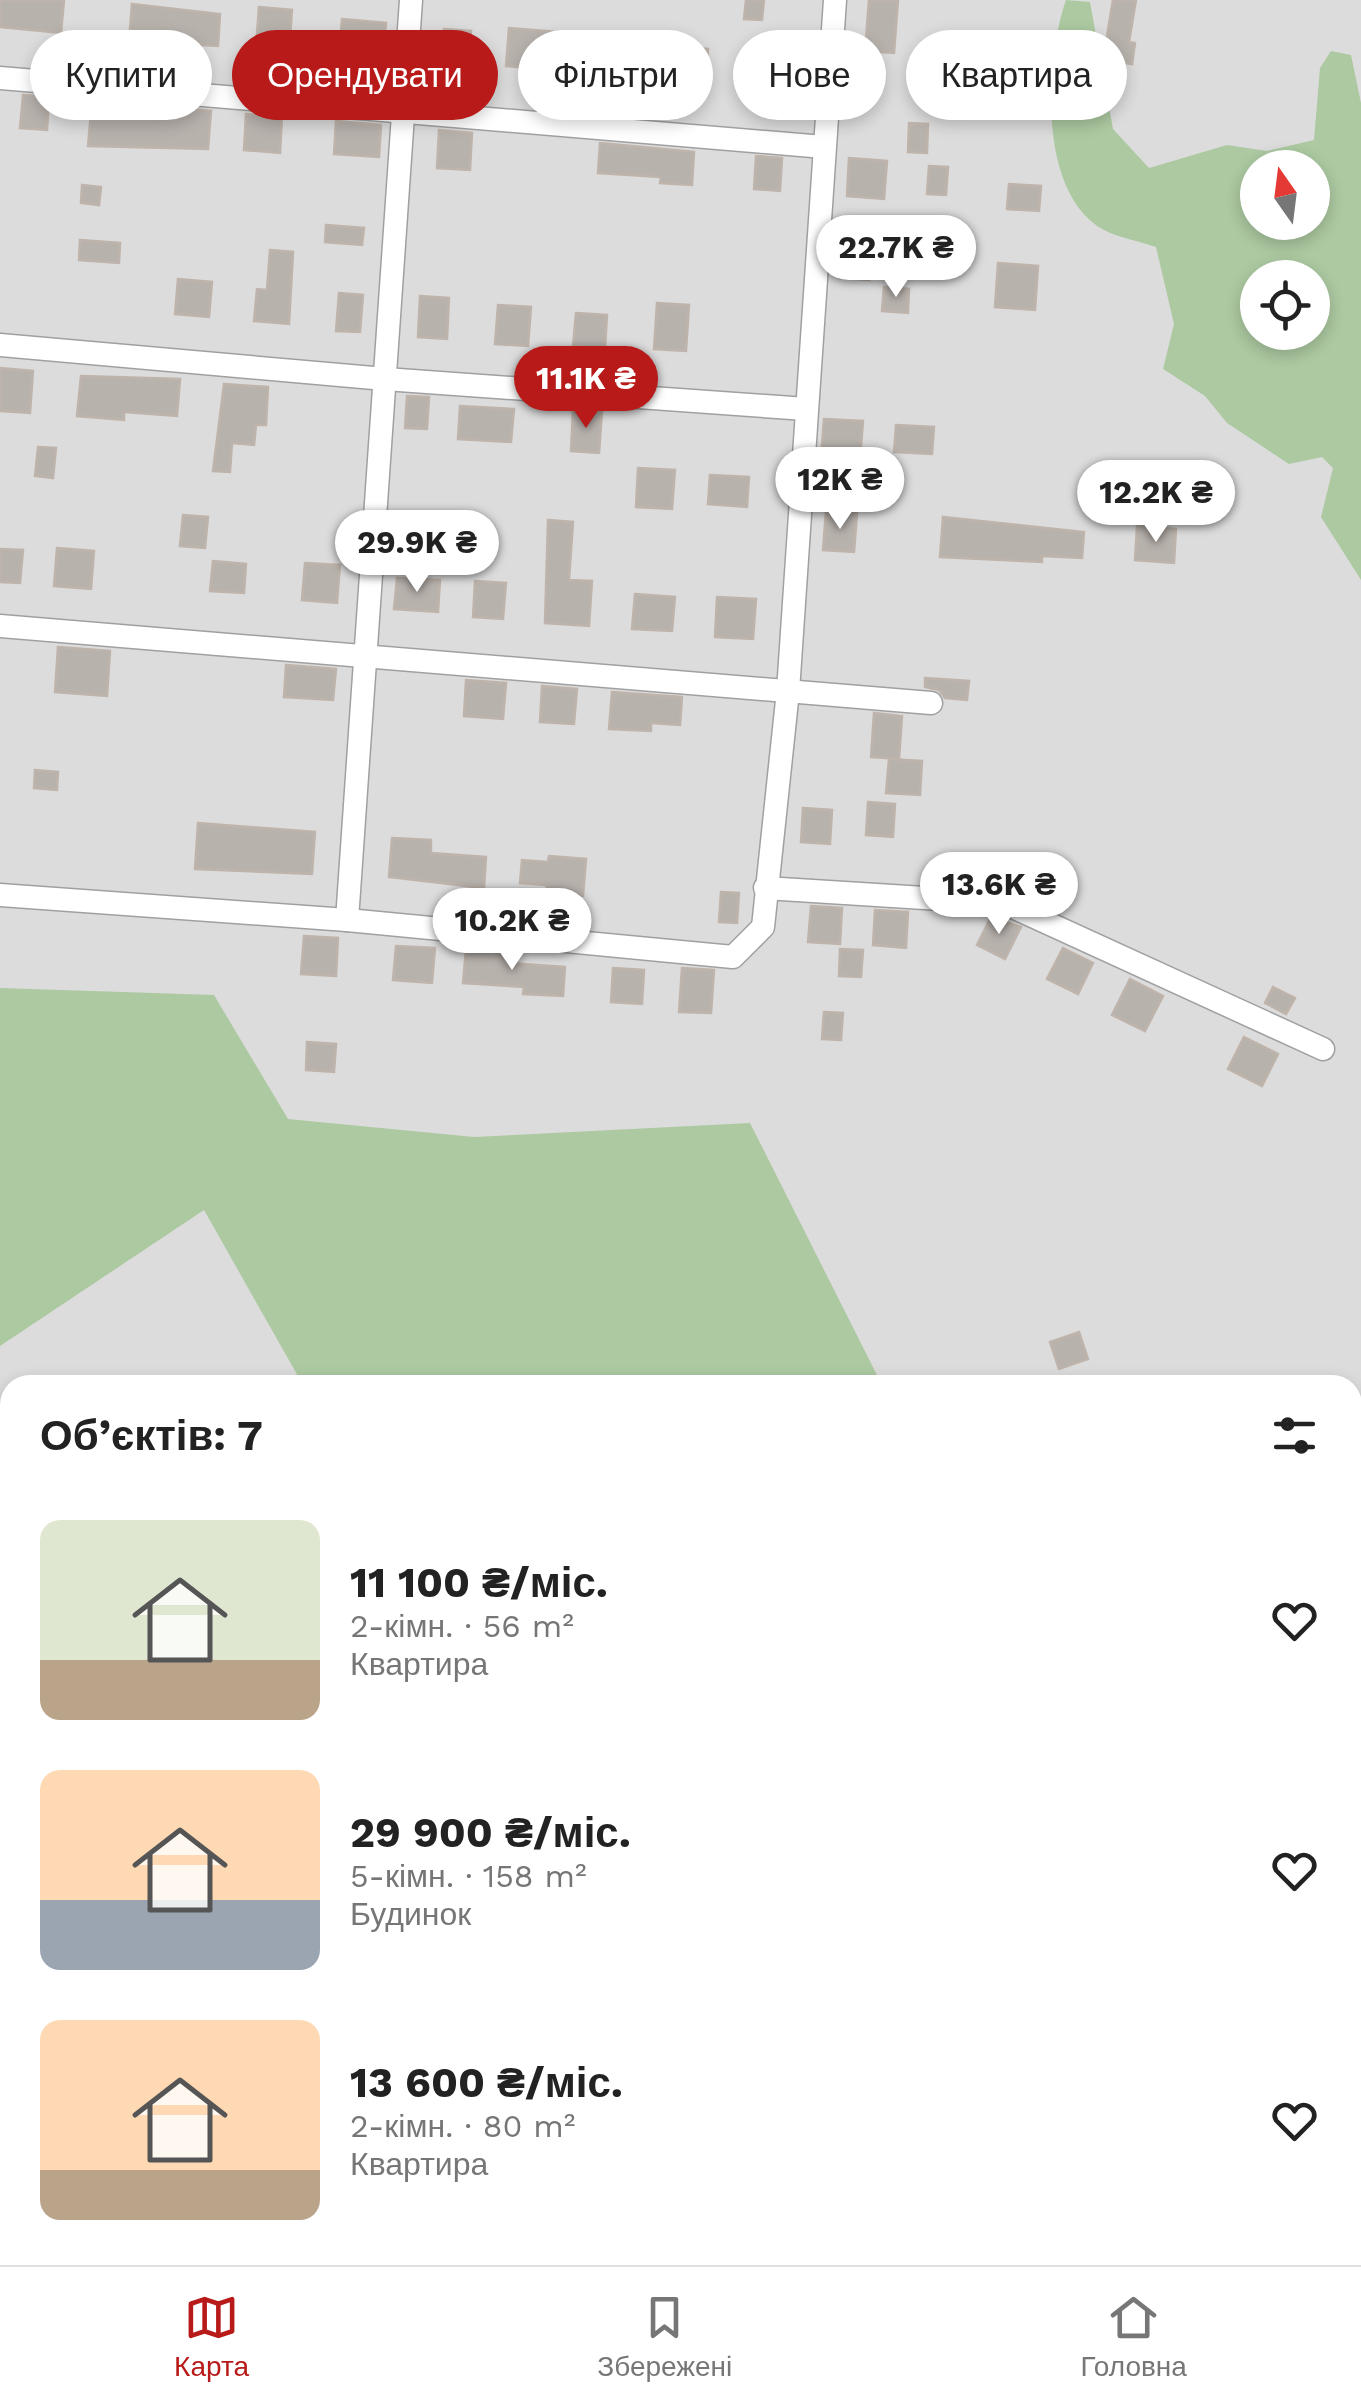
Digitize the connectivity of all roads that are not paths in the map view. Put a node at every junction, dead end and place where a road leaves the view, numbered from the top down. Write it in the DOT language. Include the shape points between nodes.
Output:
graph roads {
  1 [pos="411,0"];
  2 [pos="835,0"];
  3 [pos="409,30"];
  4 [pos="0,78"];
  5 [pos="232,98"];
  6 [pos="403,120"];
  7 [pos="498,120"];
  8 [pos="824,147"];
  9 [pos="0,346"];
  10 [pos="384,379"];
  11 [pos="806,409"];
  12 [pos="0,626"];
  13 [pos="365,656"];
  14 [pos="788,691"];
  15 [pos="931,703"];
  16 [pos="764,888"];
  17 [pos="0,895"];
  18 [pos="347,920"];
  19 [pos="1323,1048"];
  1 -- 3 [label="street"];
  2 -- 8 [label="street"];
  4 -- 5 [label="street"];
  6 -- 10 [label="street"];
  7 -- 8 [label="street"];
  8 -- 11 [label="street"];
  9 -- 10 [label="street"];
  10 -- 11 [label="street"];
  10 -- 13 [label="street"];
  11 -- 14 [label="street"];
  12 -- 13 [label="street"];
  13 -- 14 [label="street"];
  13 -- 18 [label="street"];
  14 -- 15 [label="street"];
  14 -- 16 [label="street"];
  16 -- 18 [label="street" via="763,927 733,957"];
  16 -- 19 [label="street" via="1004,903"];
  17 -- 18 [label="street"];
}
